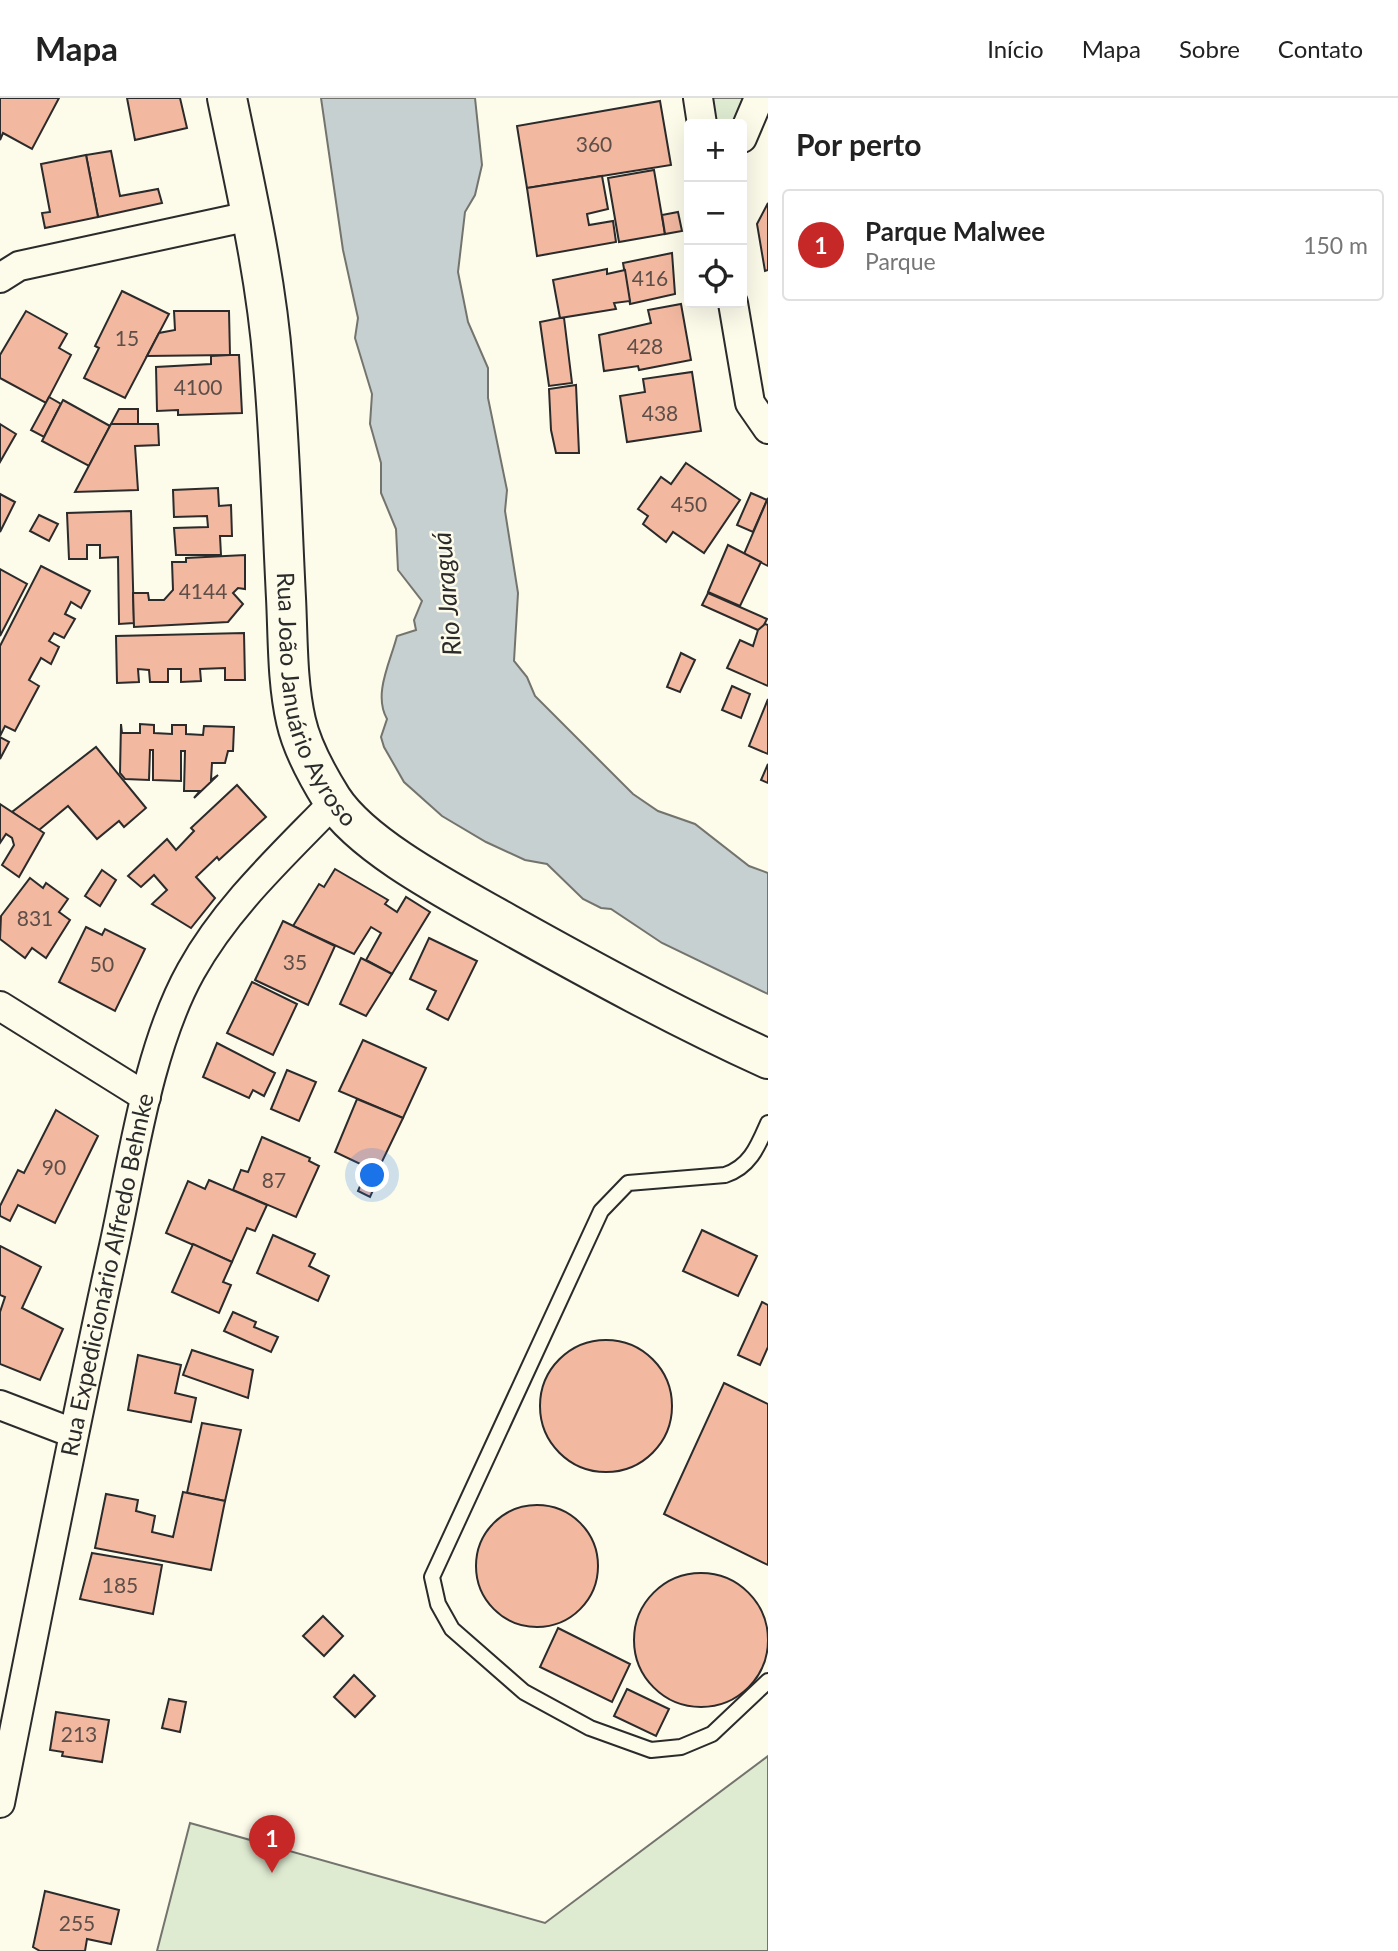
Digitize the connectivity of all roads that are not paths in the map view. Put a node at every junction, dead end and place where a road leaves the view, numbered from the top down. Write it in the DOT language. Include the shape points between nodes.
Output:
graph roads {
  1 [pos="227,98"];
  2 [pos="698,98"];
  3 [pos="759,98"];
  4 [pos="701,119"];
  5 [pos="747,126"];
  6 [pos="250,216"];
  7 [pos="0,278"];
  8 [pos="734,308"];
  9 [pos="768,429"];
  10 [pos="334,802"];
  11 [pos="0,1006"];
  12 [pos="768,1059"];
  13 [pos="146,1097"];
  14 [pos="768,1123"];
  15 [pos="0,1405"];
  16 [pos="73,1433"];
  17 [pos="768,1681"];
  18 [pos="0,1803"];
  1 -- 6 [label="main road, Rua João Januário Ayroso"];
  2 -- 4 [label="street"];
  3 -- 5 [label="street"];
  6 -- 7 [label="street" via="19,266"];
  6 -- 10 [label="main road, Rua João Januário Ayroso" via="273,362 296,720 312,764"];
  8 -- 9 [label="street" via="750,403"];
  10 -- 12 [label="main road, Rua João Januário Ayroso" via="390,852 457,895 697,1027"];
  10 -- 13 [label="street, Rua Expedicionário Alfredo Behnke" via="216,930 190,973"];
  11 -- 13 [label="street"];
  13 -- 16 [label="street, Rua Expedicionário Alfredo Behnke"];
  14 -- 17 [label="lane" via="740,1171 628,1183 601,1212 432,1577 438,1604 452,1629 524,1692 590,1728 651,1750 681,1747 712,1734"];
  15 -- 16 [label="street"];
  16 -- 18 [label="street, Rua Expedicionário Alfredo Behnke"];
}
